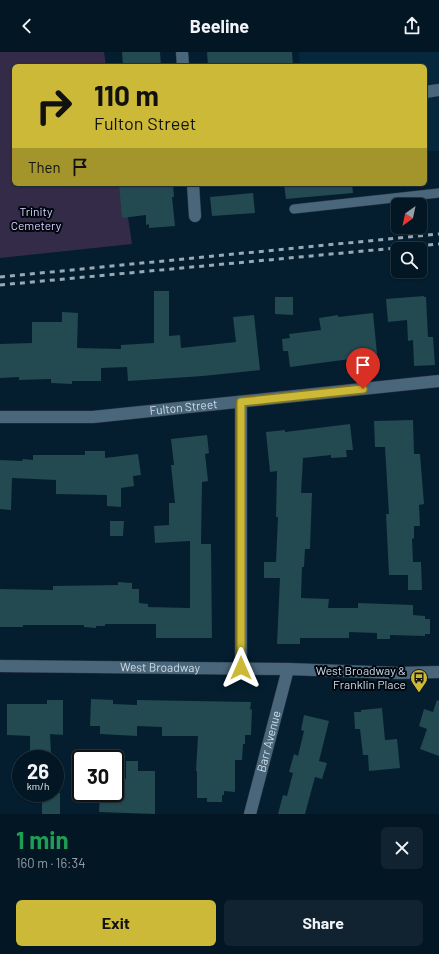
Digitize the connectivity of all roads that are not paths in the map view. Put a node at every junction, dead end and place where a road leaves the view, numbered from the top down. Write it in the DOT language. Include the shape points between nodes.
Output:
graph roads {
  1 [pos="182,52"];
  2 [pos="184,64"];
  3 [pos="439,90"];
  4 [pos="427,92"];
  5 [pos="193,186"];
  6 [pos="439,193"];
  7 [pos="294,209"];
  8 [pos="195,216"];
  9 [pos="439,381"];
  10 [pos="241,402"];
  11 [pos="0,417"];
  12 [pos="0,666"];
  13 [pos="241,668"];
  14 [pos="288,669"];
  15 [pos="439,672"];
  16 [pos="250,814"];
  1 -- 2 [label="street"];
  3 -- 4 [label="street"];
  5 -- 8 [label="street"];
  6 -- 7 [label="lane"];
  9 -- 10 [label="street, Fulton Street"];
  10 -- 11 [label="street, Fulton Street" via="93,417"];
  10 -- 13 [label="street"];
  12 -- 13 [label="street, West Broadway"];
  13 -- 14 [label="street, West Broadway"];
  14 -- 15 [label="street, West Broadway"];
  14 -- 16 [label="street, Barr Avenue"];
}
